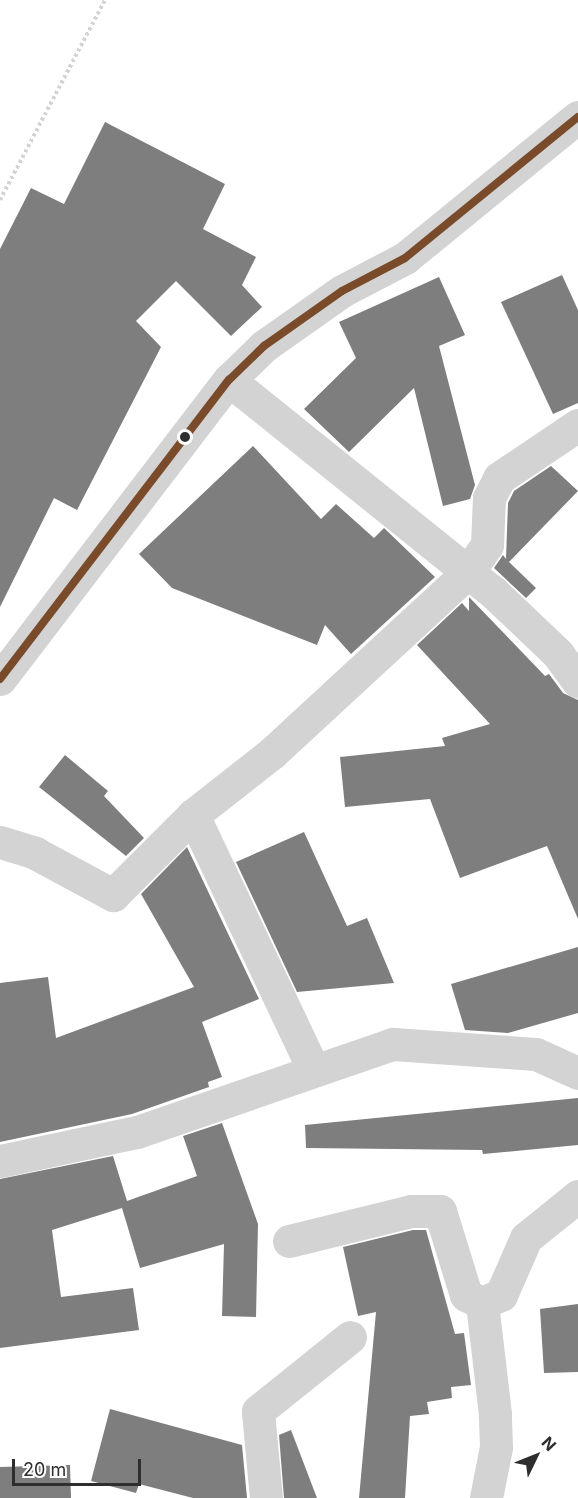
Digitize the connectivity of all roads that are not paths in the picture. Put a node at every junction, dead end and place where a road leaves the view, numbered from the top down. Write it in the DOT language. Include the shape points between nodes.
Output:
graph roads {
  1 [pos="578,117"];
  2 [pos="229,380"];
  3 [pos="578,425"];
  4 [pos="468,572"];
  5 [pos="0,679"];
  6 [pos="578,682"];
  7 [pos="193,815"];
  8 [pos="0,842"];
  9 [pos="316,1068"];
  10 [pos="578,1073"];
  11 [pos="0,1161"];
  12 [pos="578,1196"];
  13 [pos="289,1241"];
  14 [pos="482,1304"];
  15 [pos="350,1337"];
  16 [pos="266,1498"];
  17 [pos="486,1498"];
  1 -- 2 [label="street" via="405,258 342,291 264,346"];
  2 -- 4 [label="street"];
  2 -- 5 [label="street"];
  3 -- 4 [label="street" via="499,478 489,498 487,545"];
  4 -- 6 [label="street" via="558,654"];
  4 -- 7 [label="street" via="296,732"];
  7 -- 8 [label="street" via="113,896 35,853"];
  7 -- 9 [label="street"];
  9 -- 10 [label="street" via="393,1044 536,1054"];
  9 -- 11 [label="street" via="137,1132"];
  12 -- 14 [label="street" via="526,1238 501,1296"];
  13 -- 14 [label="street" via="411,1211 440,1211 466,1294"];
  14 -- 17 [label="street" via="496,1436"];
  15 -- 16 [label="street" via="258,1411"];
}
